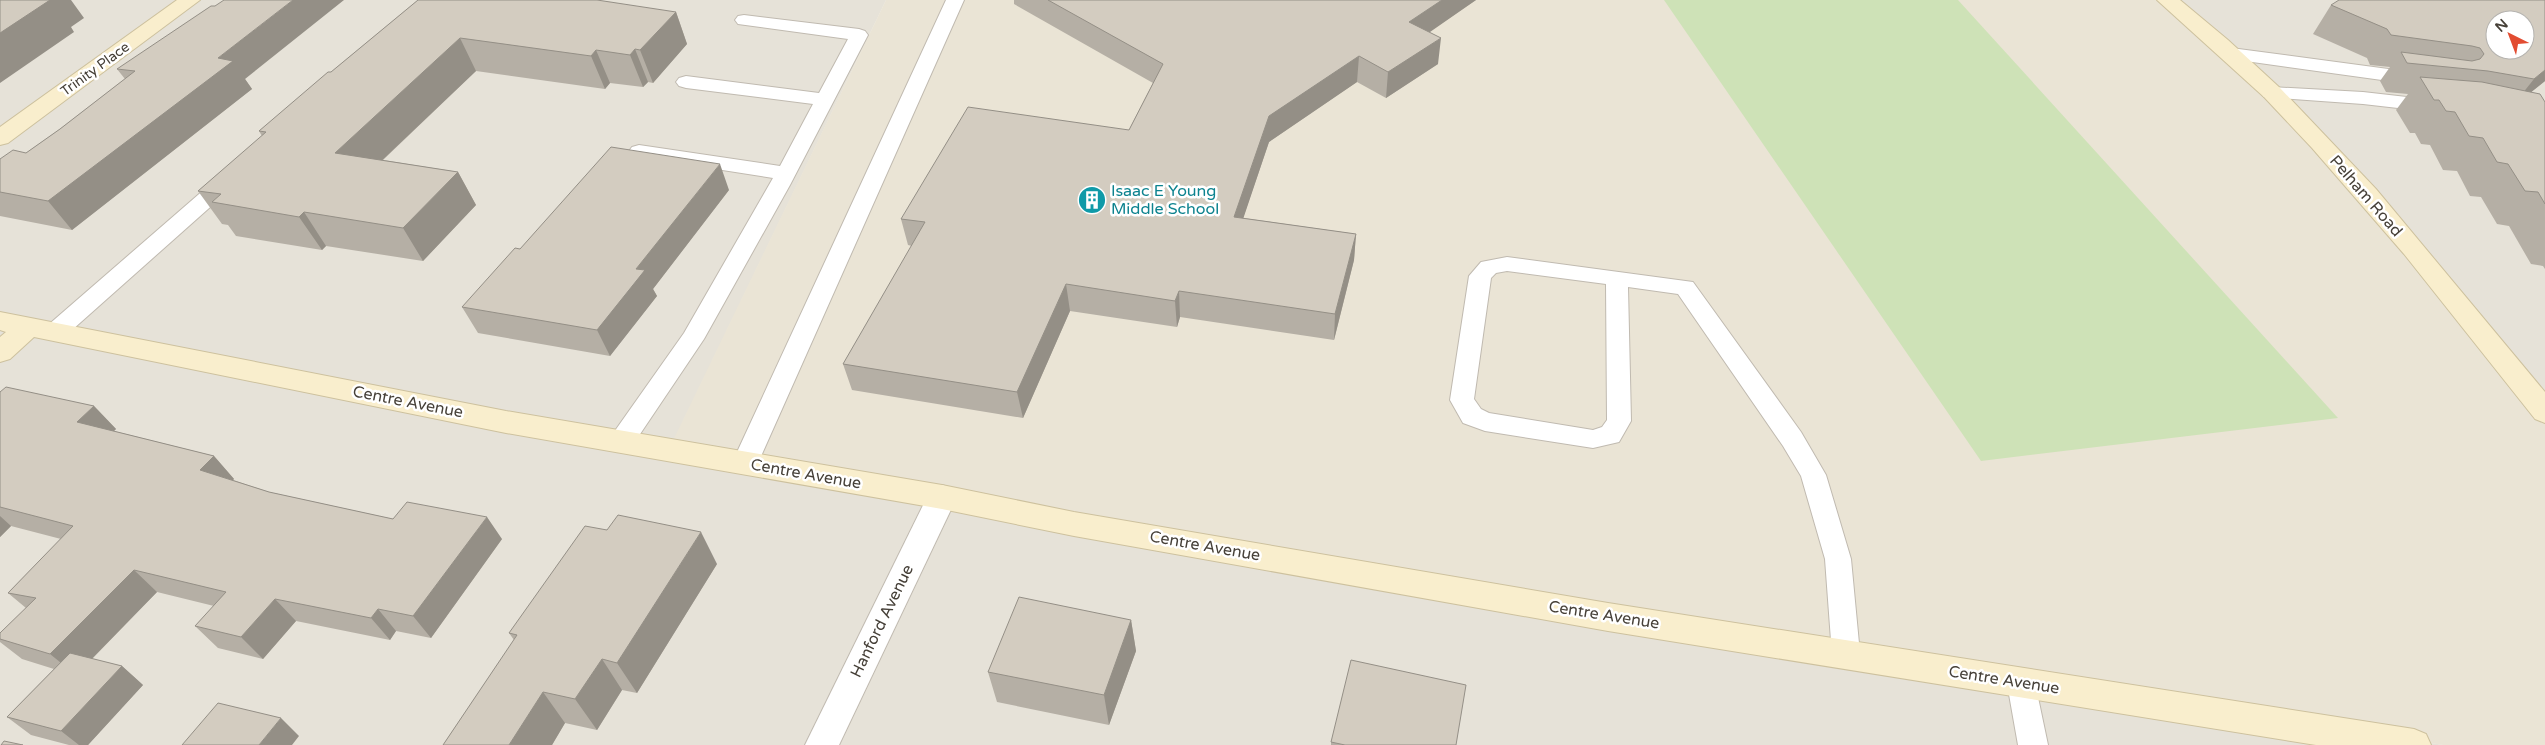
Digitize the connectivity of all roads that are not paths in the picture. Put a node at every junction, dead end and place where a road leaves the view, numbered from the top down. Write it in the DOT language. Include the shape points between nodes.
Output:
graph roads {
  1 [pos="190,0"];
  2 [pos="955,0"];
  3 [pos="2167,0"];
  4 [pos="744,20"];
  5 [pos="2231,54"];
  6 [pos="686,82"];
  7 [pos="2441,82"];
  8 [pos="2271,93"];
  9 [pos="825,100"];
  10 [pos="2452,108"];
  11 [pos="0,138"];
  12 [pos="639,151"];
  13 [pos="239,170"];
  14 [pos="786,174"];
  15 [pos="1617,278"];
  16 [pos="0,321"];
  17 [pos="42,330"];
  18 [pos="0,352"];
  19 [pos="2545,412"];
  20 [pos="621,442"];
  21 [pos="745,463"];
  22 [pos="942,497"];
  23 [pos="1846,654"];
  24 [pos="2021,683"];
  25 [pos="822,745"];
  26 [pos="2033,745"];
  27 [pos="2414,745"];
  1 -- 11 [label="street, Trinity Place"];
  2 -- 21 [label="lane"];
  3 -- 5 [label="street, Pelham Road"];
  4 -- 9 [label="lane" via="859,35"];
  5 -- 7 [label="lane"];
  5 -- 8 [label="street, Pelham Road"];
  6 -- 9 [label="lane"];
  8 -- 10 [label="lane" via="2363,98"];
  8 -- 19 [label="street, Pelham Road" via="2390,222"];
  9 -- 14 [label="lane"];
  12 -- 14 [label="lane"];
  13 -- 17 [label="lane"];
  14 -- 20 [label="lane" via="692,339"];
  15 -- 15 [label="lane" via="1507,264 1489,266 1480,276 1462,400 1472,416 1485,422 1592,438 1610,435 1619,421"];
  15 -- 23 [label="lane" via="1685,287 1792,439 1813,475 1838,559"];
  16 -- 17 [label="street, Centre Avenue"];
  17 -- 18 [label="street"];
  17 -- 20 [label="street, Centre Avenue"];
  20 -- 21 [label="street, Centre Avenue"];
  21 -- 22 [label="street, Centre Avenue"];
  22 -- 23 [label="street, Centre Avenue" via="1074,524 1599,615"];
  22 -- 25 [label="street, Hanford Avenue"];
  23 -- 24 [label="street, Centre Avenue"];
  24 -- 26 [label="lane"];
  24 -- 27 [label="street, Centre Avenue"];
}
